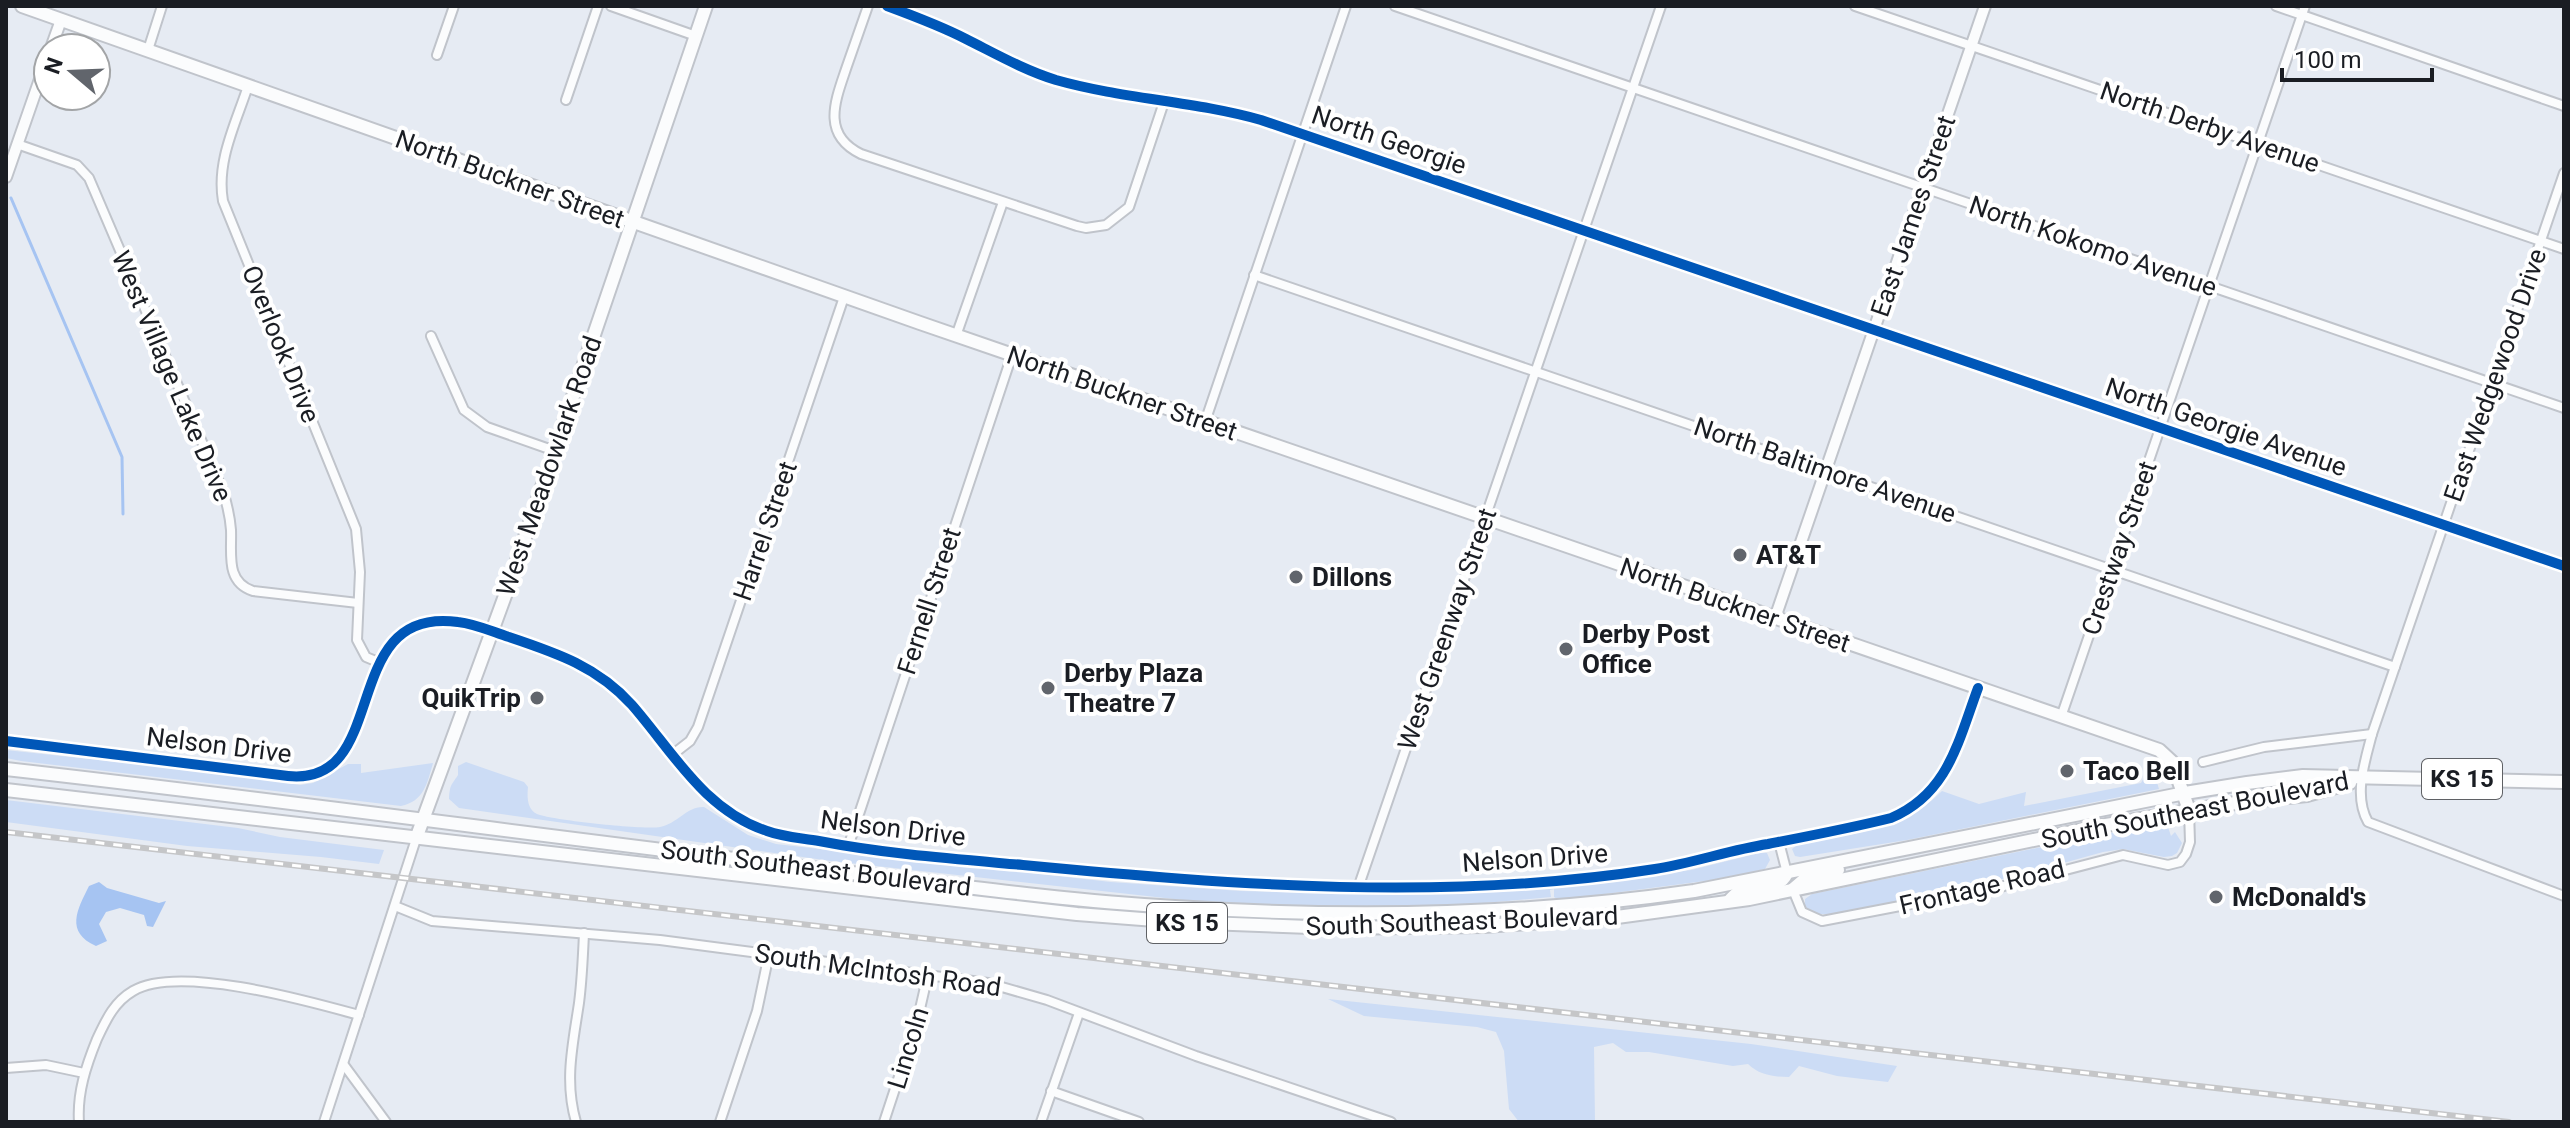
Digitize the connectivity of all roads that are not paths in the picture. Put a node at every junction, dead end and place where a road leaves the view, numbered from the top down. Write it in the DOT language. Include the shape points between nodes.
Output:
graph roads {
  1 [pos="22,6"];
  2 [pos="162,6"];
  3 [pos="454,6"];
  4 [pos="598,6"];
  5 [pos="611,6"];
  6 [pos="706,6"];
  7 [pos="868,6"];
  8 [pos="887,6"];
  9 [pos="1346,6"];
  10 [pos="1395,6"];
  11 [pos="1661,6"];
  12 [pos="1855,6"];
  13 [pos="1985,6"];
  14 [pos="2276,6"];
  15 [pos="2304,10"];
  16 [pos="61,20"];
  17 [pos="57,32"];
  18 [pos="696,36"];
  19 [pos="1971,46"];
  20 [pos="148,50"];
  21 [pos="437,55"];
  22 [pos="248,86"];
  23 [pos="1633,88"];
  24 [pos="1165,99"];
  25 [pos="566,100"];
  26 [pos="32,101"];
  27 [pos="2564,106"];
  28 [pos="1303,134"];
  29 [pos="17,144"];
  30 [pos="2258,144"];
  31 [pos="2564,173"];
  32 [pos="6,177"];
  33 [pos="1923,188"];
  34 [pos="1003,202"];
  35 [pos="634,223"];
  36 [pos="1584,230"];
  37 [pos="2541,241"];
  38 [pos="2564,249"];
  39 [pos="1254,275"];
  40 [pos="2209,285"];
  41 [pos="844,297"];
  42 [pos="1874,329"];
  43 [pos="431,336"];
  44 [pos="956,336"];
  45 [pos="1012,355"];
  46 [pos="1535,371"];
  47 [pos="2492,383"];
  48 [pos="2564,408"];
  49 [pos="1205,422"];
  50 [pos="2160,427"];
  51 [pos="555,451"];
  52 [pos="1826,471"];
  53 [pos="1485,518"];
  54 [pos="2444,525"];
  55 [pos="2564,566"];
  56 [pos="2112,568"];
  57 [pos="358,603"];
  58 [pos="1775,618"];
  59 [pos="492,632"];
  60 [pos="378,662"];
  61 [pos="2395,667"];
  62 [pos="1978,688"];
  63 [pos="2061,717"];
  64 [pos="2372,734"];
  65 [pos="6,741"];
  66 [pos="672,755"];
  67 [pos="2203,762"];
  68 [pos="6,769"];
  69 [pos="2361,779"];
  70 [pos="2564,782"];
  71 [pos="6,790"];
  72 [pos="2185,793"];
  73 [pos="2189,810"];
  74 [pos="424,818"];
  75 [pos="417,836"];
  76 [pos="1779,842"];
  77 [pos="848,847"];
  78 [pos="1857,859"];
  79 [pos="1787,873"];
  80 [pos="1358,888"];
  81 [pos="1793,890"];
  82 [pos="2564,896"];
  83 [pos="1727,902"];
  84 [pos="395,906"];
  85 [pos="584,933"];
  86 [pos="769,954"];
  87 [pos="928,974"];
  88 [pos="1079,1013"];
  89 [pos="359,1015"];
  90 [pos="344,1065"];
  91 [pos="6,1068"];
  92 [pos="84,1073"];
  93 [pos="1051,1091"];
  94 [pos="79,1122"];
  95 [pos="324,1122"];
  96 [pos="386,1122"];
  97 [pos="576,1122"];
  98 [pos="720,1122"];
  99 [pos="884,1122"];
  100 [pos="1041,1122"];
  101 [pos="1139,1122"];
  102 [pos="1391,1122"];
  1 -- 16 [label="main road, North Buckner Street"];
  2 -- 20 [label="street"];
  3 -- 21 [label="street"];
  4 -- 25 [label="street"];
  5 -- 18 [label="street"];
  6 -- 18 [label="main road, West Meadowlark Road"];
  7 -- 34 [label="street" via="834,105 834,122 845,144"];
  8 -- 24 [label="street, North Georgie" via="1053,79"];
  9 -- 28 [label="street"];
  10 -- 23 [label="street, North Kokomo Avenue"];
  11 -- 23 [label="street, West Greenway Street"];
  12 -- 19 [label="street, North Derby Avenue"];
  13 -- 19 [label="street, East James Street"];
  14 -- 15 [label="street"];
  15 -- 27 [label="street"];
  15 -- 30 [label="street, Crestway Street"];
  16 -- 17 [label="street"];
  16 -- 20 [label="main road, North Buckner Street"];
  18 -- 35 [label="main road, West Meadowlark Road"];
  19 -- 30 [label="street, North Derby Avenue"];
  19 -- 33 [label="street, East James Street"];
  20 -- 22 [label="main road, North Buckner Street"];
  22 -- 35 [label="main road, North Buckner Street"];
  22 -- 57 [label="street, Overlook Drive" via="223,161 223,201 356,529"];
  23 -- 33 [label="street, North Kokomo Avenue"];
  23 -- 36 [label="street, West Greenway Street"];
  24 -- 28 [label="street, North Georgie" via="1232,111"];
  24 -- 34 [label="street" via="1129,207 1106,225 1077,226"];
  26 -- 29 [label="street"];
  28 -- 36 [label="street, North Georgie"];
  28 -- 39 [label="street"];
  29 -- 32 [label="street"];
  29 -- 57 [label="street, West Village Lake Drive" via="77,165 89,178 223,491 231,528 231,570 238,582 253,591"];
  30 -- 37 [label="street, North Derby Avenue"];
  30 -- 40 [label="street, Crestway Street"];
  31 -- 37 [label="street, East Wedgewood Drive"];
  33 -- 40 [label="street, North Kokomo Avenue"];
  33 -- 42 [label="street, East James Street"];
  34 -- 44 [label="street"];
  35 -- 41 [label="main road, North Buckner Street"];
  35 -- 51 [label="main road, West Meadowlark Road"];
  36 -- 42 [label="street, North Georgie"];
  36 -- 46 [label="street, West Greenway Street"];
  37 -- 38 [label="street, North Derby Avenue"];
  37 -- 47 [label="street, East Wedgewood Drive"];
  39 -- 46 [label="street, North Baltimore Avenue"];
  39 -- 49 [label="street"];
  40 -- 47 [label="street, North Kokomo Avenue"];
  40 -- 50 [label="street, Crestway Street"];
  41 -- 44 [label="main road, North Buckner Street"];
  41 -- 66 [label="street, Harrel Street" via="698,727"];
  42 -- 50 [label="street, North Georgie Avenue"];
  42 -- 52 [label="street, East James Street"];
  43 -- 51 [label="street" via="464,410 487,427"];
  44 -- 45 [label="main road, North Buckner Street"];
  45 -- 49 [label="main road, North Buckner Street"];
  45 -- 77 [label="street, Fernell Street"];
  46 -- 52 [label="street, North Baltimore Avenue"];
  46 -- 53 [label="street, West Greenway Street"];
  47 -- 48 [label="street, North Kokomo Avenue"];
  47 -- 54 [label="street, East Wedgewood Drive"];
  49 -- 53 [label="main road, North Buckner Street"];
  50 -- 54 [label="street, North Georgie Avenue"];
  50 -- 56 [label="street, Crestway Street"];
  51 -- 59 [label="main road, West Meadowlark Road"];
  52 -- 56 [label="street, North Baltimore Avenue"];
  52 -- 58 [label="street, East James Street"];
  53 -- 58 [label="main road, North Buckner Street"];
  53 -- 80 [label="street, West Greenway Street"];
  54 -- 55 [label="street, North Georgie Avenue"];
  54 -- 61 [label="street, East Wedgewood Drive"];
  56 -- 61 [label="street, North Baltimore Avenue"];
  56 -- 63 [label="street, Crestway Street"];
  57 -- 60 [label="street, Overlook Drive" via="359,647"];
  58 -- 62 [label="main road, North Buckner Street"];
  59 -- 60 [label="street, Nelson Drive" via="454,621 418,624 395,640"];
  59 -- 66 [label="street, Nelson Drive" via="573,659 602,676"];
  59 -- 74 [label="main road, West Meadowlark Road"];
  60 -- 65 [label="street, Nelson Drive" via="345,752 328,770 310,776"];
  61 -- 64 [label="street, East Wedgewood Drive"];
  62 -- 63 [label="main road, North Buckner Street"];
  62 -- 76 [label="street, Nelson Drive" via="1941,779 1913,808 1891,818"];
  63 -- 72 [label="main road, North Buckner Street" via="2159,750 2170,758"];
  64 -- 67 [label="street" via="2264,747"];
  64 -- 69 [label="street, East Wedgewood Drive"];
  66 -- 77 [label="street, Nelson Drive" via="729,813 767,832"];
  68 -- 74 [label="main road, South Southeast Boulevard / KS 15"];
  69 -- 70 [label="main road, KS 15"];
  69 -- 72 [label="main road, South Southeast Boulevard / KS 15" via="2303,776"];
  69 -- 73 [label="main road, South Southeast Boulevard / KS 15" via="2307,795"];
  69 -- 82 [label="street" via="2368,822"];
  71 -- 75 [label="main road, South Southeast Boulevard / KS 15"];
  72 -- 73 [label="main road, North Buckner Street"];
  72 -- 78 [label="main road, South Southeast Boulevard / KS 15"];
  73 -- 81 [label="main road, South Southeast Boulevard / KS 15"];
  73 -- 81 [label="street, Frontage Road" via="2186,854 2168,865 2123,855 2004,886 1822,921 1802,912"];
  74 -- 75 [label="main road, West Meadowlark Road"];
  74 -- 79 [label="main road, South Southeast Boulevard / KS 15" via="936,883 1257,912 1532,910"];
  75 -- 83 [label="main road, South Southeast Boulevard / KS 15" via="1077,914 1220,925 1498,926"];
  75 -- 84 [label="street, West Meadowlark Road"];
  76 -- 79 [label="street"];
  76 -- 80 [label="street, Nelson Drive" via="1609,875"];
  77 -- 80 [label="street, Nelson Drive" via="1186,881"];
  78 -- 79 [label="main road, South Southeast Boulevard / KS 15"];
  78 -- 81 [label="main road" via="1846,869 1806,878"];
  79 -- 83 [label="main road" via="1778,884 1742,890"];
  81 -- 83 [label="main road, South Southeast Boulevard / KS 15"];
  84 -- 85 [label="street, South McIntosh Road" via="432,921"];
  84 -- 89 [label="street, West Meadowlark Road"];
  85 -- 86 [label="street, South McIntosh Road"];
  85 -- 97 [label="street" via="569,1066"];
  86 -- 87 [label="street, South McIntosh Road"];
  86 -- 98 [label="street" via="757,1011"];
  87 -- 88 [label="street, South McIntosh Road" via="988,983"];
  87 -- 99 [label="street, Lincoln"];
  88 -- 93 [label="street"];
  88 -- 102 [label="street, South McIntosh Road"];
  89 -- 90 [label="street, West Meadowlark Road"];
  89 -- 92 [label="street" via="247,988 172,980 151,983 126,996 110,1013"];
  90 -- 95 [label="street, West Meadowlark Road"];
  90 -- 96 [label="street"];
  91 -- 92 [label="street" via="46,1065"];
  92 -- 94 [label="street"];
  93 -- 100 [label="street"];
  93 -- 101 [label="street"];
}
